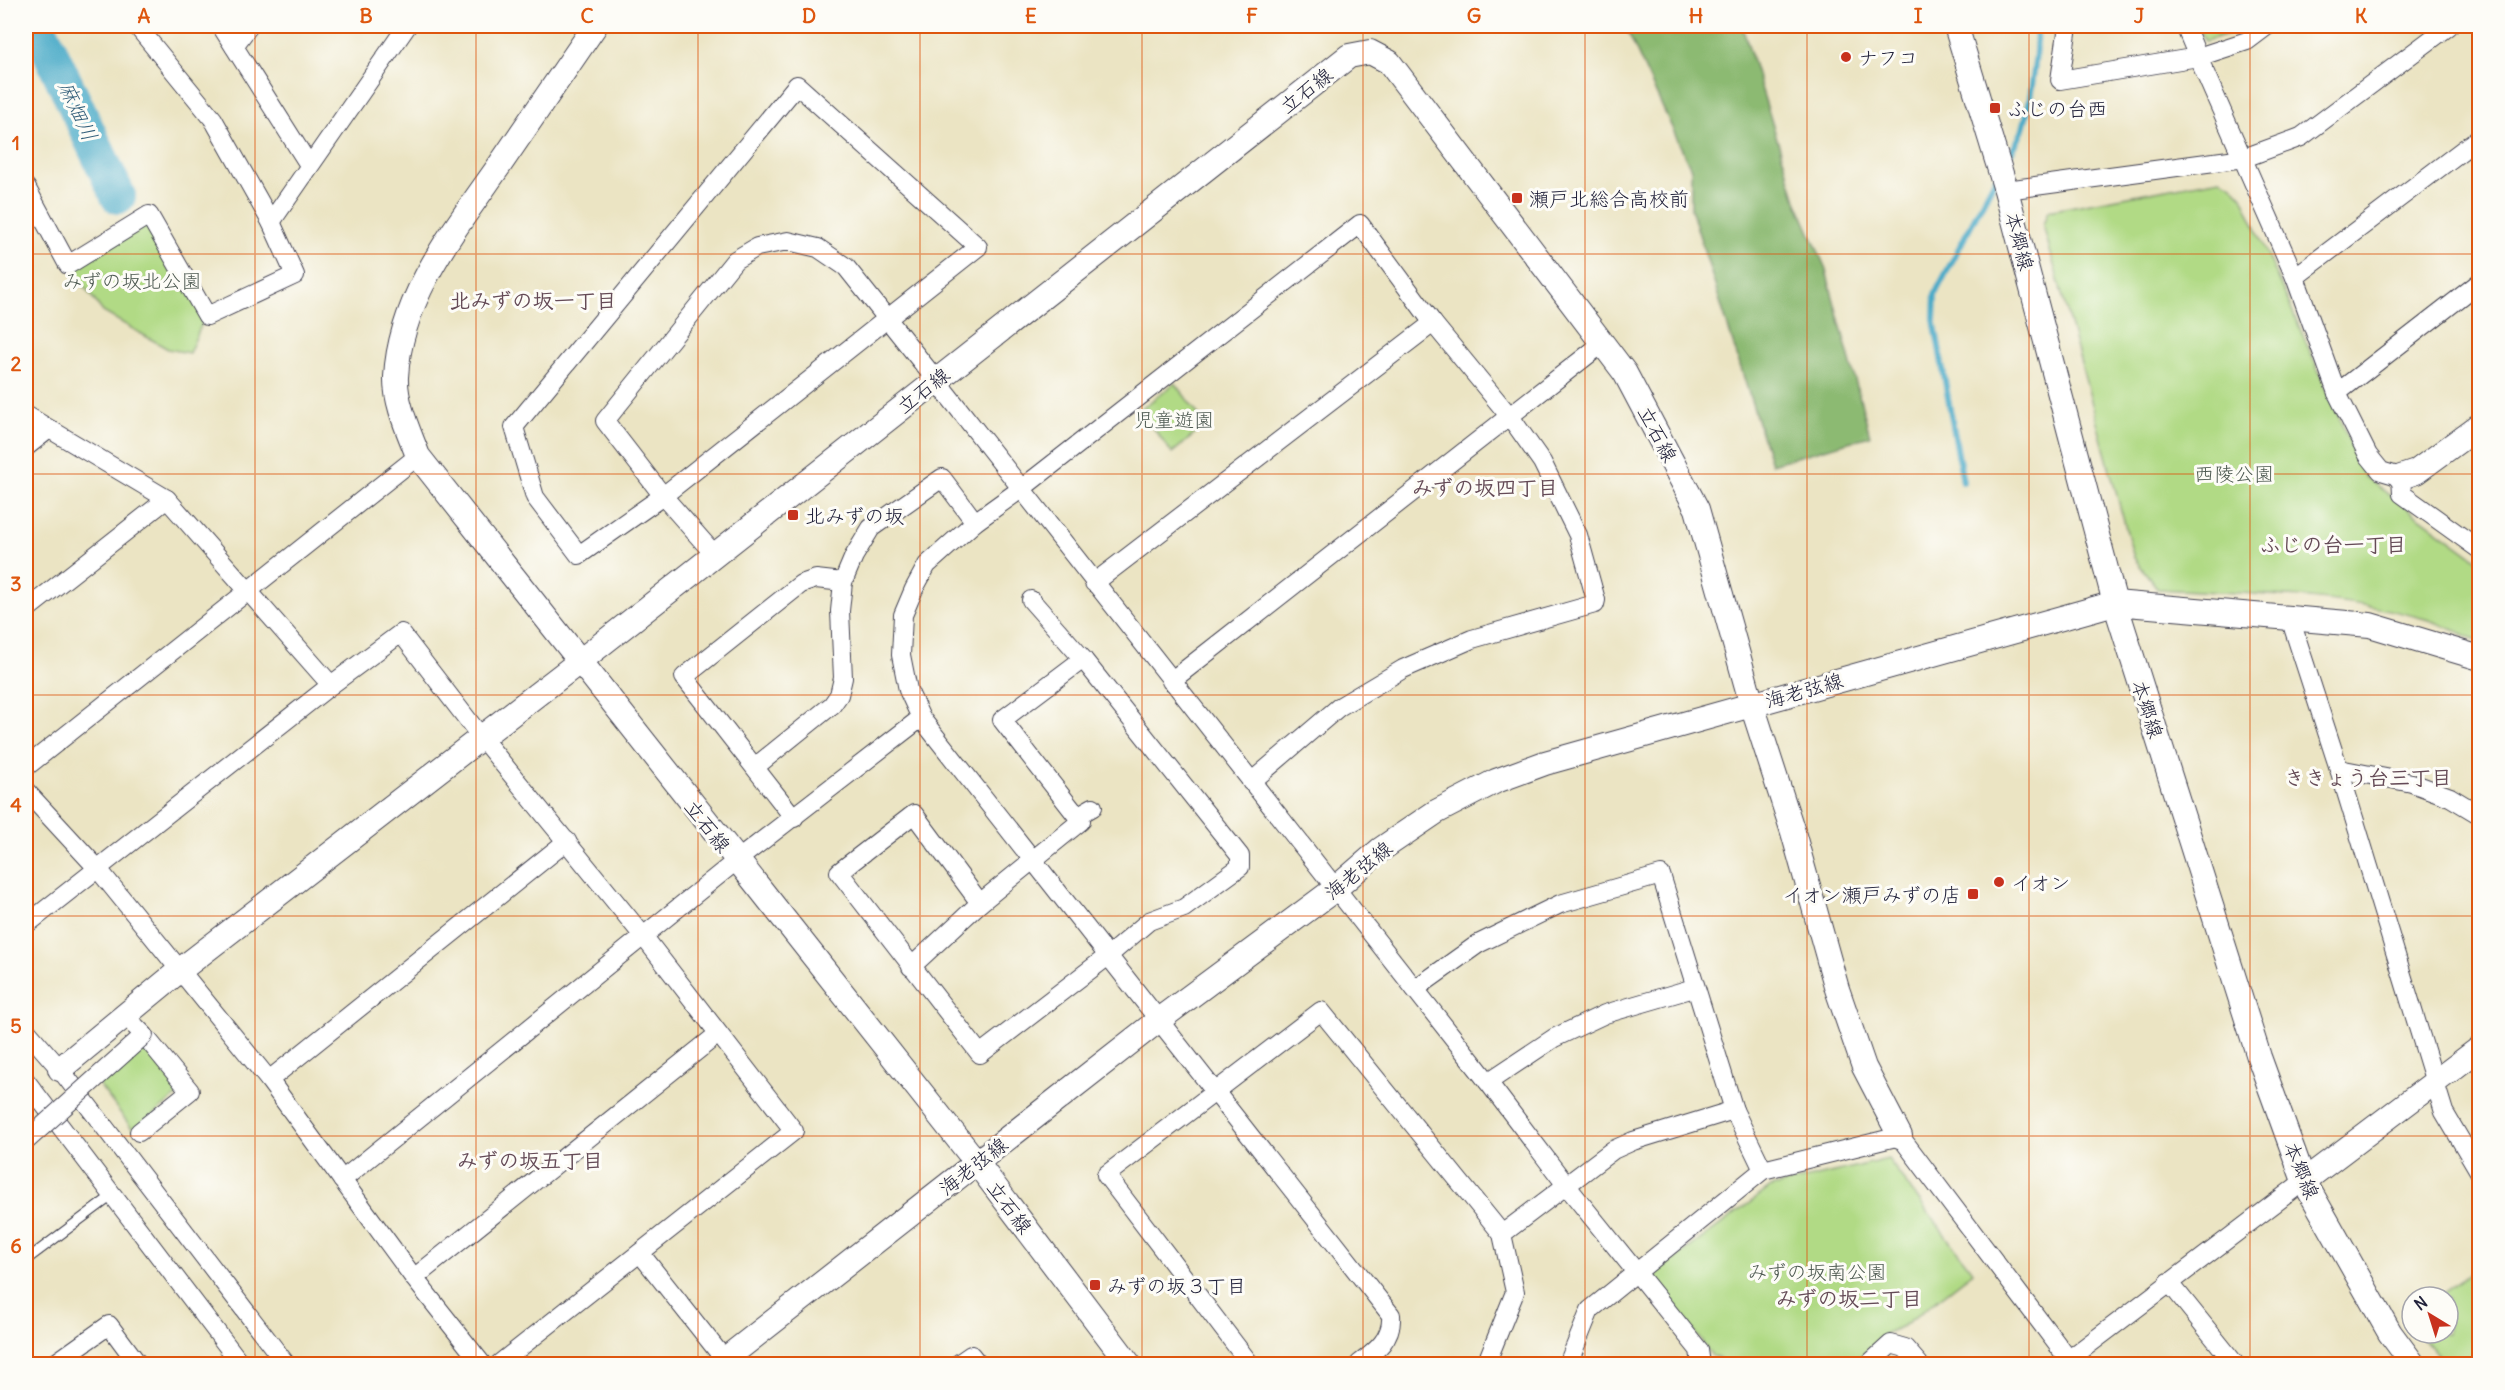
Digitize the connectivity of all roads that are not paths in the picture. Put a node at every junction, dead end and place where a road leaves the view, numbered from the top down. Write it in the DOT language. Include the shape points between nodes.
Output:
graph roads {
  1 [pos="137,26"];
  2 [pos="221,26"];
  3 [pos="249,26"];
  4 [pos="407,26"];
  5 [pos="595,26"];
  6 [pos="1956,26"];
  7 [pos="2068,26"];
  8 [pos="2185,26"];
  9 [pos="2267,26"];
  10 [pos="2449,26"];
  11 [pos="234,46"];
  12 [pos="2198,57"];
  13 [pos="2480,137"];
  14 [pos="2244,158"];
  15 [pos="309,165"];
  16 [pos="2005,185"];
  17 [pos="26,187"];
  18 [pos="271,222"];
  19 [pos="2295,277"];
  20 [pos="2480,282"];
  21 [pos="886,317"];
  22 [pos="1434,323"];
  23 [pos="1603,343"];
  24 [pos="936,380"];
  25 [pos="2337,393"];
  26 [pos="26,415"];
  27 [pos="1511,418"];
  28 [pos="2480,425"];
  29 [pos="49,429"];
  30 [pos="26,447"];
  31 [pos="418,456"];
  32 [pos="2400,477"];
  33 [pos="1021,489"];
  34 [pos="663,496"];
  35 [pos="167,499"];
  36 [pos="975,522"];
  37 [pos="2480,550"];
  38 [pos="714,554"];
  39 [pos="843,582"];
  40 [pos="1094,583"];
  41 [pos="249,591"];
  42 [pos="1031,600"];
  43 [pos="2115,603"];
  44 [pos="26,610"];
  45 [pos="2290,618"];
  46 [pos="2480,658"];
  47 [pos="1083,659"];
  48 [pos="579,662"];
  49 [pos="1171,681"];
  50 [pos="331,686"];
  51 [pos="1752,705"];
  52 [pos="921,718"];
  53 [pos="481,737"];
  54 [pos="26,767"];
  55 [pos="755,767"];
  56 [pos="2339,770"];
  57 [pos="1251,782"];
  58 [pos="26,791"];
  59 [pos="1093,807"];
  60 [pos="2480,815"];
  61 [pos="1077,816"];
  62 [pos="794,818"];
  63 [pos="567,841"];
  64 [pos="1032,860"];
  65 [pos="736,861"];
  66 [pos="98,869"];
  67 [pos="1335,889"];
  68 [pos="980,903"];
  69 [pos="26,919"];
  70 [pos="644,937"];
  71 [pos="1108,956"];
  72 [pos="911,967"];
  73 [pos="179,971"];
  74 [pos="1694,988"];
  75 [pos="1415,989"];
  76 [pos="1160,1019"];
  77 [pos="26,1030"];
  78 [pos="718,1034"];
  79 [pos="2480,1048"];
  80 [pos="60,1070"];
  81 [pos="269,1080"];
  82 [pos="2434,1080"];
  83 [pos="26,1082"];
  84 [pos="1488,1082"];
  85 [pos="1216,1092"];
  86 [pos="1734,1110"];
  87 [pos="139,1132"];
  88 [pos="1900,1136"];
  89 [pos="26,1141"];
  90 [pos="976,1163"];
  91 [pos="1763,1170"];
  92 [pos="2480,1173"];
  93 [pos="342,1180"];
  94 [pos="2304,1181"];
  95 [pos="1566,1185"];
  96 [pos="113,1195"];
  97 [pos="1502,1234"];
  98 [pos="640,1253"];
  99 [pos="26,1260"];
  100 [pos="1637,1273"];
  101 [pos="414,1278"];
  102 [pos="2169,1282"];
  103 [pos="2066,1362"];
  104 [pos="724,1363"];
  105 [pos="54,1365"];
  106 [pos="138,1365"];
  107 [pos="241,1365"];
  108 [pos="286,1365"];
  109 [pos="482,1365"];
  110 [pos="499,1365"];
  111 [pos="958,1365"];
  112 [pos="978,1365"];
  113 [pos="1130,1365"];
  114 [pos="1250,1365"];
  115 [pos="1359,1365"];
  116 [pos="1486,1365"];
  117 [pos="1568,1365"];
  118 [pos="1701,1365"];
  119 [pos="1869,1365"];
  120 [pos="1919,1365"];
  121 [pos="2235,1365"];
  122 [pos="2413,1365"];
  1 -- 18 [label="street" via="213,119"];
  2 -- 11 [label="street"];
  3 -- 11 [label="street"];
  4 -- 15 [label="street"];
  5 -- 31 [label="street" via="422,285 401,340 396,379 402,411"];
  6 -- 16 [label="street, 本郷線"];
  7 -- 12 [label="street" via="2060,80"];
  8 -- 12 [label="street"];
  9 -- 12 [label="street" via="2247,41"];
  10 -- 14 [label="street" via="2301,137"];
  11 -- 15 [label="street"];
  12 -- 14 [label="street"];
  13 -- 19 [label="street"];
  14 -- 16 [label="street"];
  14 -- 19 [label="street"];
  15 -- 18 [label="street"];
  16 -- 43 [label="street, 本郷線"];
  17 -- 18 [label="street" via="69,265 149,215 207,316 295,275"];
  19 -- 25 [label="street"];
  20 -- 25 [label="street"];
  21 -- 24 [label="street"];
  21 -- 34 [label="street"];
  21 -- 34 [label="street" via="846,267 818,248 788,241 757,247 735,260 605,421"];
  21 -- 34 [label="street" via="978,247 797,85 514,427 535,497 579,555"];
  22 -- 27 [label="street"];
  22 -- 33 [label="street" via="1360,224"];
  22 -- 40 [label="street"];
  23 -- 24 [label="street, 立石線" via="1389,63 1375,54 1360,53 1349,56"];
  23 -- 27 [label="street"];
  23 -- 51 [label="street, 立石線" via="1641,402 1697,509"];
  24 -- 33 [label="street"];
  24 -- 38 [label="street, 立石線"];
  25 -- 32 [label="street" via="2368,455 2381,471"];
  26 -- 29 [label="street"];
  27 -- 49 [label="street"];
  27 -- 57 [label="street" via="1542,462 1578,535 1595,604 1472,639 1403,669 1339,707"];
  28 -- 32 [label="street" via="2416,472"];
  29 -- 30 [label="street"];
  29 -- 35 [label="street"];
  31 -- 41 [label="street"];
  31 -- 48 [label="street"];
  32 -- 37 [label="street" via="2402,494"];
  33 -- 36 [label="street"];
  33 -- 40 [label="street"];
  34 -- 38 [label="street"];
  35 -- 41 [label="street"];
  35 -- 44 [label="street"];
  36 -- 39 [label="street" via="942,478 871,528"];
  36 -- 52 [label="street" via="927,566 903,615 901,655 908,690"];
  38 -- 48 [label="street, 立石線"];
  39 -- 55 [label="street" via="843,678 839,695 832,705"];
  39 -- 55 [label="street" via="816,579 801,584 684,677"];
  40 -- 49 [label="street"];
  41 -- 50 [label="street"];
  41 -- 54 [label="street"];
  42 -- 47 [label="street"];
  43 -- 45 [label="street"];
  43 -- 51 [label="street, 海老弦線"];
  43 -- 94 [label="street, 本郷線" via="2259,1057"];
  45 -- 46 [label="street" via="2370,626"];
  45 -- 56 [label="street"];
  47 -- 61 [label="street" via="1002,720"];
  47 -- 71 [label="street" via="1240,856 1240,867 1184,908 1149,921"];
  48 -- 53 [label="street"];
  48 -- 65 [label="street, 立石線"];
  49 -- 57 [label="street"];
  50 -- 53 [label="street" via="401,633"];
  50 -- 66 [label="street"];
  51 -- 67 [label="street, 海老弦線" via="1545,763 1496,781 1436,812 1380,849"];
  51 -- 88 [label="street, 立石線" via="1837,989 1864,1067"];
  52 -- 62 [label="street"];
  52 -- 64 [label="street"];
  53 -- 63 [label="street"];
  53 -- 73 [label="street"];
  55 -- 62 [label="street"];
  56 -- 60 [label="street" via="2412,783 2450,797"];
  56 -- 82 [label="street"];
  57 -- 67 [label="street"];
  58 -- 66 [label="street"];
  59 -- 61 [label="street"];
  61 -- 64 [label="street" via="1081,821"];
  62 -- 65 [label="street"];
  63 -- 70 [label="street"];
  63 -- 81 [label="street"];
  64 -- 68 [label="street"];
  64 -- 71 [label="street"];
  65 -- 70 [label="street"];
  65 -- 90 [label="street, 立石線"];
  66 -- 69 [label="street" via="31,921"];
  66 -- 73 [label="street"];
  67 -- 75 [label="street"];
  67 -- 76 [label="street, 海老弦線"];
  68 -- 72 [label="street"];
  68 -- 72 [label="street" via="914,814 839,872"];
  70 -- 78 [label="street"];
  70 -- 93 [label="street"];
  71 -- 72 [label="street" via="980,1054"];
  71 -- 76 [label="street"];
  73 -- 80 [label="street"];
  73 -- 81 [label="street"];
  74 -- 75 [label="street" via="1661,875 1560,904 1478,944"];
  74 -- 84 [label="street" via="1605,1014 1554,1038"];
  74 -- 86 [label="street"];
  75 -- 84 [label="street"];
  76 -- 85 [label="street"];
  76 -- 90 [label="street, 海老弦線"];
  77 -- 80 [label="street"];
  78 -- 98 [label="street" via="794,1131"];
  78 -- 101 [label="street"];
  79 -- 82 [label="street"];
  80 -- 108 [label="street"];
  81 -- 93 [label="street"];
  82 -- 92 [label="street" via="2444,1112"];
  82 -- 94 [label="street"];
  83 -- 96 [label="street"];
  84 -- 95 [label="street"];
  85 -- 97 [label="street" via="1321,1011"];
  85 -- 114 [label="street" via="1106,1175"];
  85 -- 115 [label="street" via="1391,1315 1392,1326 1380,1348"];
  86 -- 91 [label="street"];
  86 -- 95 [label="street" via="1633,1141 1613,1150"];
  87 -- 89 [label="street, bridge" via="190,1091 140,1030"];
  88 -- 91 [label="street"];
  88 -- 103 [label="street"];
  90 -- 104 [label="street, 海老弦線"];
  90 -- 113 [label="street, 立石線"];
  91 -- 100 [label="street"];
  93 -- 101 [label="street"];
  94 -- 102 [label="street"];
  94 -- 122 [label="street, 本郷線" via="2390,1334"];
  95 -- 97 [label="street"];
  95 -- 100 [label="street"];
  96 -- 99 [label="lane"];
  96 -- 107 [label="street"];
  97 -- 116 [label="street" via="1515,1292"];
  98 -- 104 [label="street"];
  98 -- 110 [label="street"];
  100 -- 117 [label="street" via="1590,1310"];
  100 -- 118 [label="street" via="1699,1350"];
  101 -- 109 [label="street"];
  102 -- 103 [label="street"];
  102 -- 121 [label="street"];
  105 -- 106 [label="street" via="109,1325"];
  111 -- 112 [label="street" via="971,1355"];
  119 -- 120 [label="street" via="1891,1344 1905,1348"];
}
